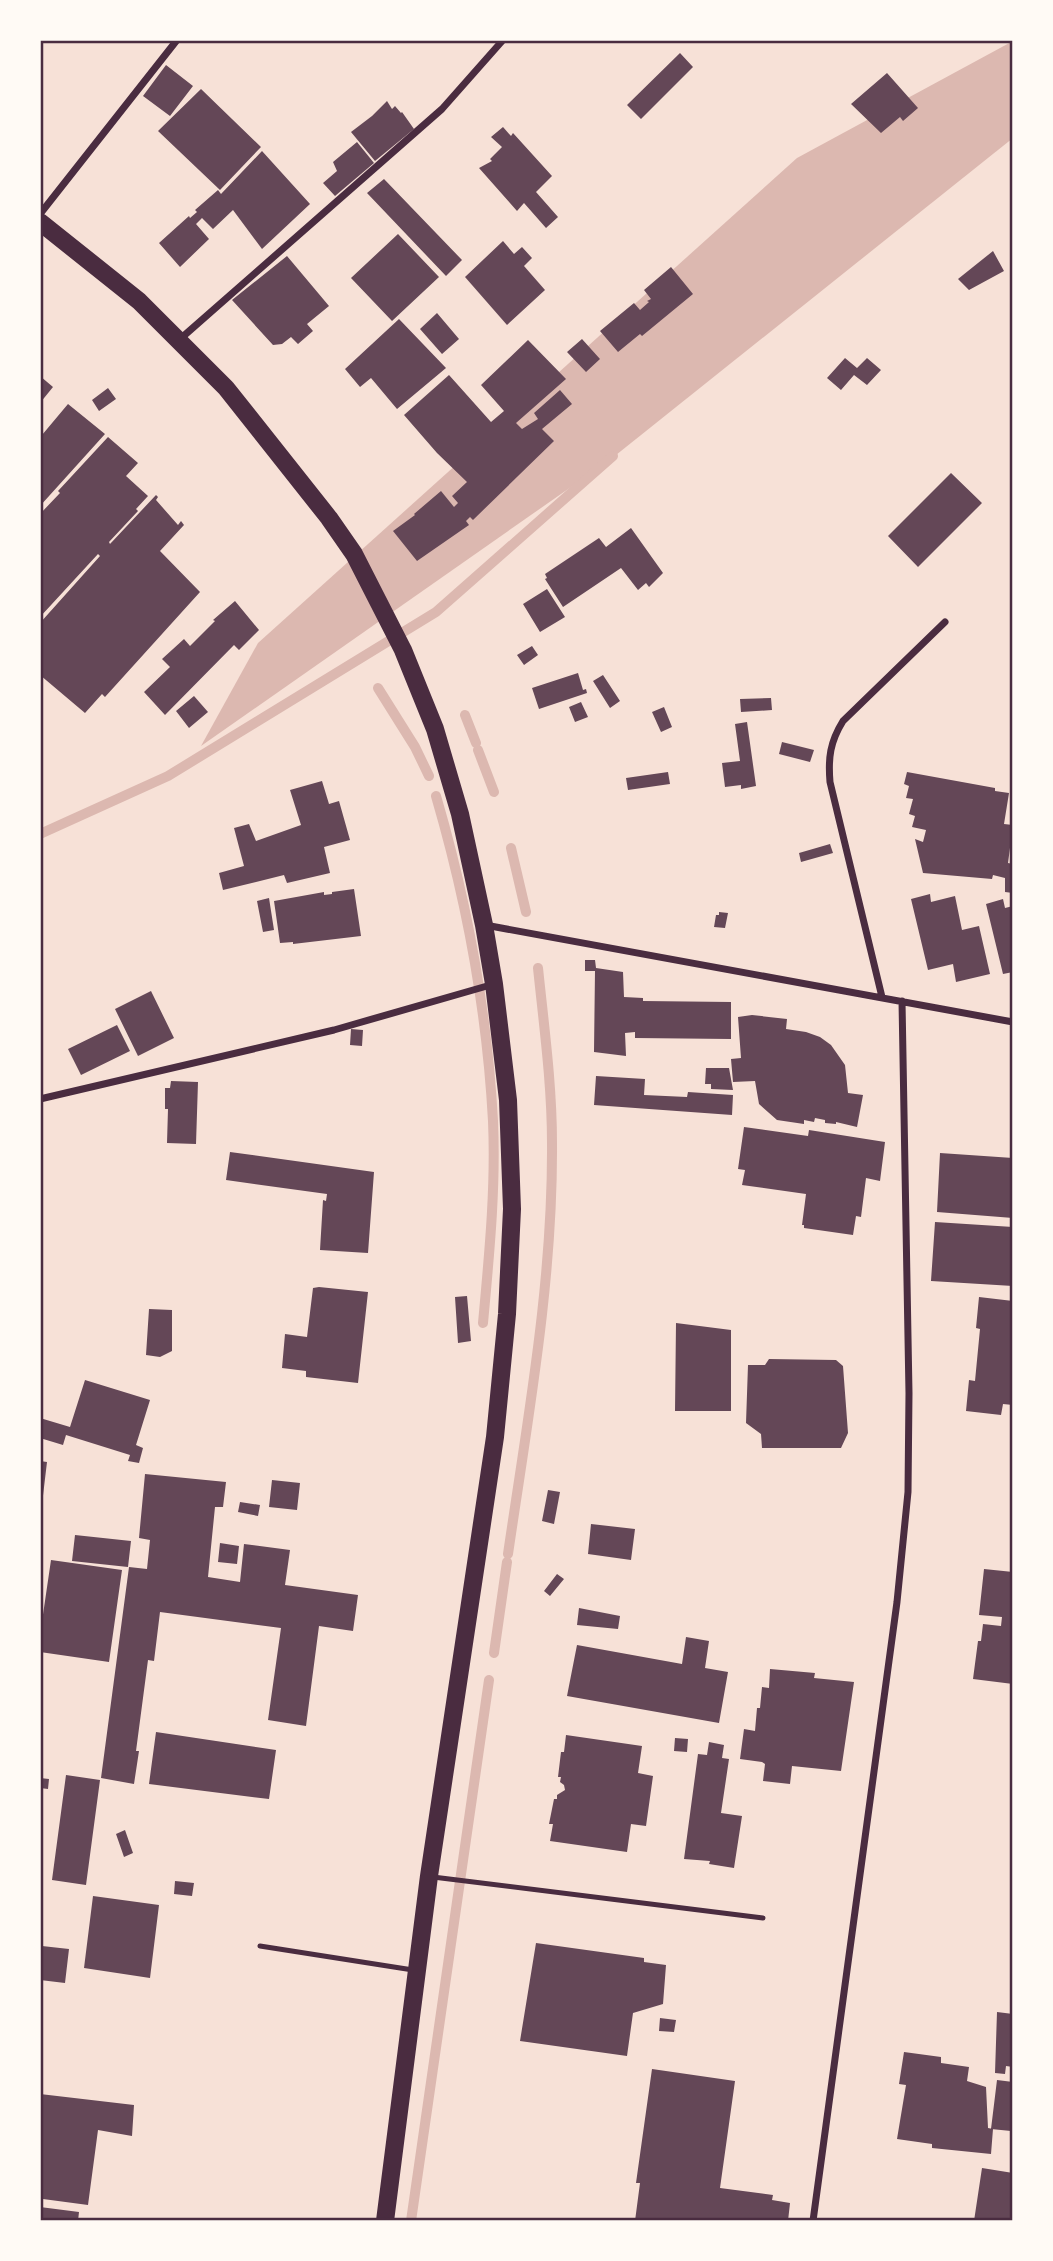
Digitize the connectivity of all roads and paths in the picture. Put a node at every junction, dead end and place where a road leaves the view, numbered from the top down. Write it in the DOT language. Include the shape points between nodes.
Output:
graph roads {
  1 [pos="177,40"];
  2 [pos="503,40"];
  3 [pos="40,214"];
  4 [pos="40,222"];
  5 [pos="179,341"];
  6 [pos="945,622"];
  7 [pos="485,925"];
  8 [pos="494,984"];
  9 [pos="882,997"];
  10 [pos="902,1001"];
  11 [pos="1013,1022"];
  12 [pos="40,1099"];
  13 [pos="429,1876"];
  14 [pos="763,1918"];
  15 [pos="260,1947"];
  16 [pos="418,1971"];
  17 [pos="385,2221"];
  18 [pos="813,2221"];
  1 -- 3 [label="street"];
  2 -- 5 [label="street" via="442,109"];
  4 -- 5 [label="main road" via="139,301"];
  5 -- 7 [label="main road" via="226,388 330,517 354,554 403,650 435,729"];
  6 -- 9 [label="street" via="843,721 832,738 828,758"];
  7 -- 8 [label="main road"];
  7 -- 9 [label="street"];
  8 -- 12 [label="street" via="334,1030"];
  8 -- 13 [label="main road" via="508,1100 512,1209 507,1314 495,1437"];
  9 -- 10 [label="street"];
  10 -- 11 [label="street"];
  10 -- 18 [label="street" via="908,1492"];
  13 -- 14 [label="lane"];
  13 -- 16 [label="main road"];
  15 -- 16 [label="lane"];
  16 -- 17 [label="main road"];
}
